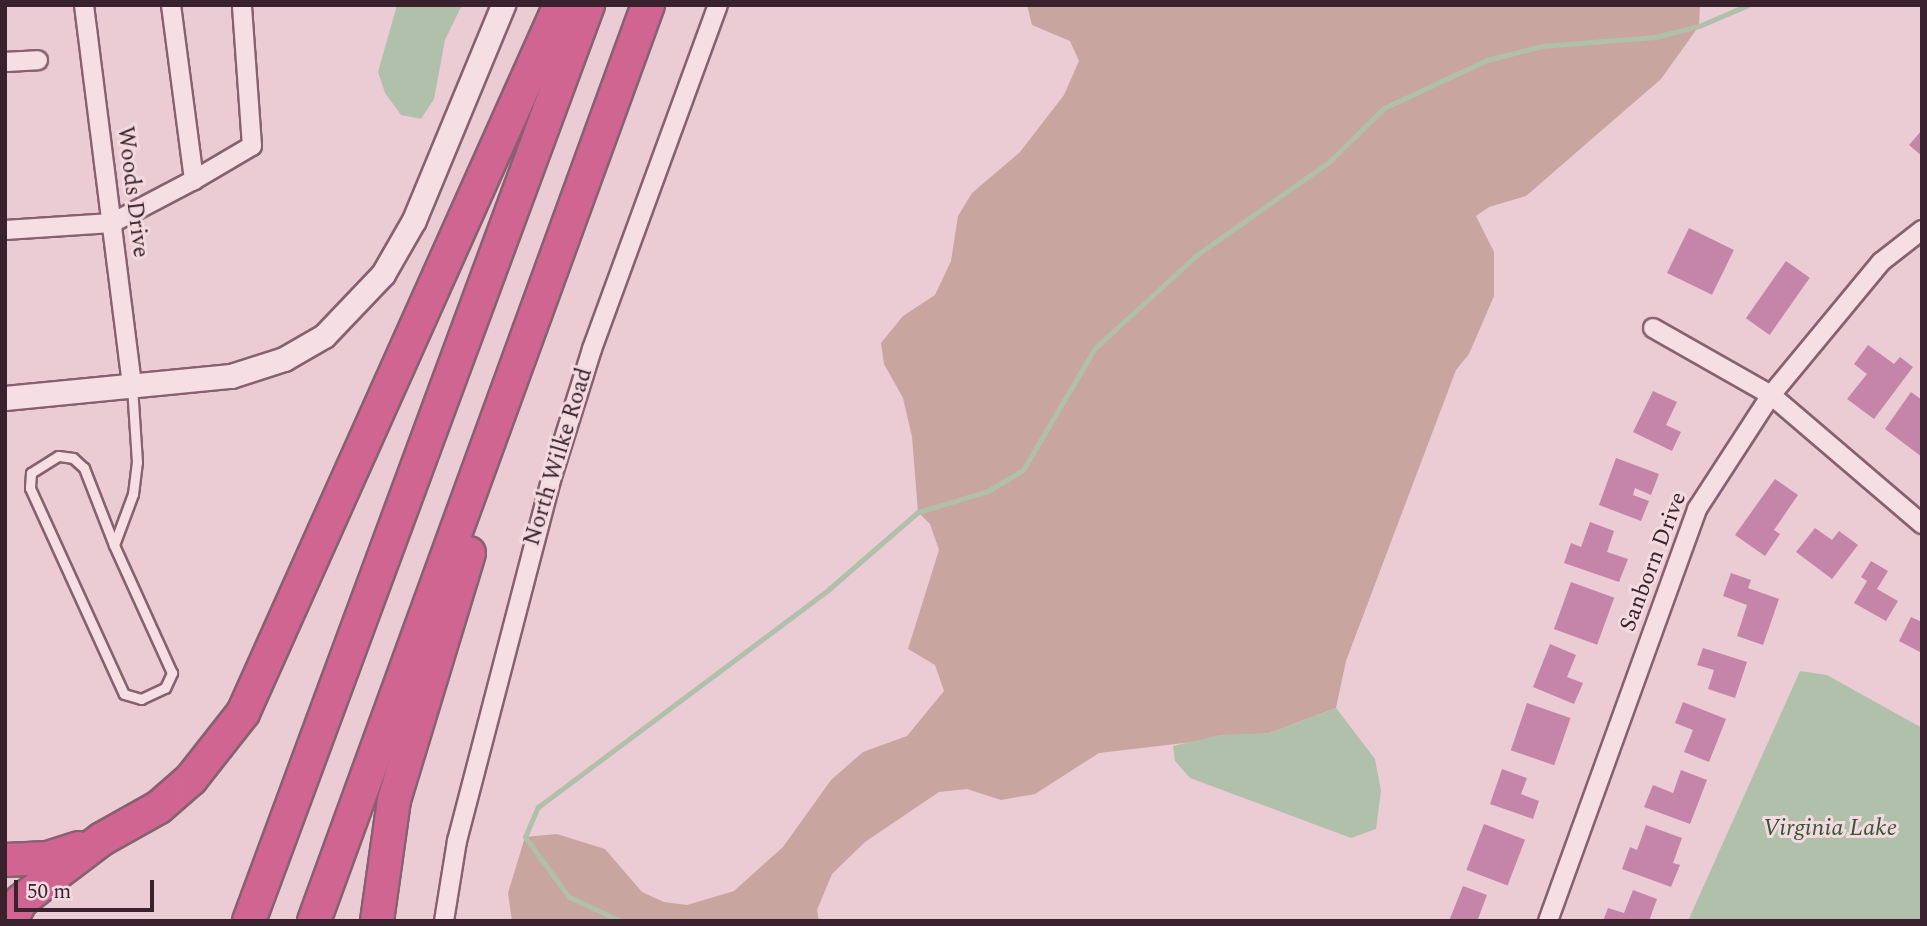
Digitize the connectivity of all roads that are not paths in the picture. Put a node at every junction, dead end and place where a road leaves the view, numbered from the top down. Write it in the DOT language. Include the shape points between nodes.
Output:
graph roads {
  1 [pos="84,5"];
  2 [pos="171,5"];
  3 [pos="242,5"];
  4 [pos="503,5"];
  5 [pos="560,5"];
  6 [pos="588,5"];
  7 [pos="648,5"];
  8 [pos="718,5"];
  9 [pos="38,60"];
  10 [pos="5,62"];
  11 [pos="194,180"];
  12 [pos="572,214"];
  13 [pos="112,223"];
  14 [pos="5,230"];
  15 [pos="1922,230"];
  16 [pos="1653,328"];
  17 [pos="132,384"];
  18 [pos="1771,395"];
  19 [pos="5,398"];
  20 [pos="1922,524"];
  21 [pos="114,545"];
  22 [pos="102,839"];
  23 [pos="5,860"];
  24 [pos="10,921"];
  25 [pos="249,921"];
  26 [pos="314,921"];
  27 [pos="377,921"];
  28 [pos="444,921"];
  29 [pos="1548,921"];
  1 -- 13 [label="street, Woods Drive"];
  2 -- 11 [label="street"];
  3 -- 11 [label="street" via="252,146"];
  4 -- 17 [label="street" via="414,220 383,274 324,336 284,359 231,376"];
  5 -- 22 [label="highway" via="243,713 191,779 159,807"];
  6 -- 25 [label="highway"];
  7 -- 12 [label="highway"];
  8 -- 28 [label="street, North Wilke Road" via="592,349 551,480 457,841"];
  9 -- 10 [label="street"];
  11 -- 13 [label="street"];
  12 -- 26 [label="highway"];
  12 -- 27 [label="highway" via="394,800"];
  13 -- 14 [label="street"];
  13 -- 17 [label="street, Woods Drive"];
  15 -- 18 [label="street, Sanborn Drive" via="1881,262"];
  16 -- 18 [label="street"];
  17 -- 19 [label="street"];
  17 -- 21 [label="lane" via="137,462 133,494"];
  18 -- 20 [label="street"];
  18 -- 29 [label="street, Sanborn Drive" via="1697,509"];
  21 -- 21 [label="lane" via="172,673 165,688 141,699 124,694 30,488 31,472 58,456 73,458 84,468"];
  22 -- 23 [label="highway" via="48,858"];
  22 -- 24 [label="highway" via="21,901"];
}
